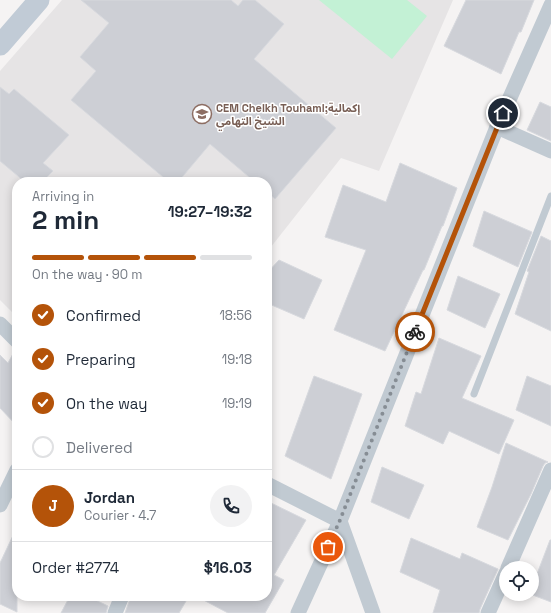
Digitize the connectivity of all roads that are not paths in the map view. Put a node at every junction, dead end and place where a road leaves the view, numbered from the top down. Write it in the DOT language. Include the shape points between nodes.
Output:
graph roads {
  1 [pos="39,0"];
  2 [pos="551,5"];
  3 [pos="0,45"];
  4 [pos="497,127"];
  5 [pos="551,151"];
  6 [pos="551,196"];
  7 [pos="0,324"];
  8 [pos="12,335"];
  9 [pos="474,394"];
  10 [pos="549,478"];
  11 [pos="12,480"];
  12 [pos="272,486"];
  13 [pos="0,505"];
  14 [pos="340,520"];
  15 [pos="511,561"];
  16 [pos="499,589"];
  17 [pos="120,601"];
  18 [pos="115,613"];
  19 [pos="298,613"];
  20 [pos="373,613"];
  21 [pos="488,613"];
  1 -- 3 [label="main road"];
  2 -- 4 [label="street"];
  4 -- 5 [label="street"];
  4 -- 14 [label="street"];
  6 -- 9 [label="lane"];
  7 -- 8 [label="street"];
  10 -- 15 [label="street"];
  11 -- 13 [label="street"];
  12 -- 14 [label="street"];
  14 -- 19 [label="street"];
  14 -- 20 [label="street"];
  16 -- 21 [label="street"];
  17 -- 18 [label="street"];
}
